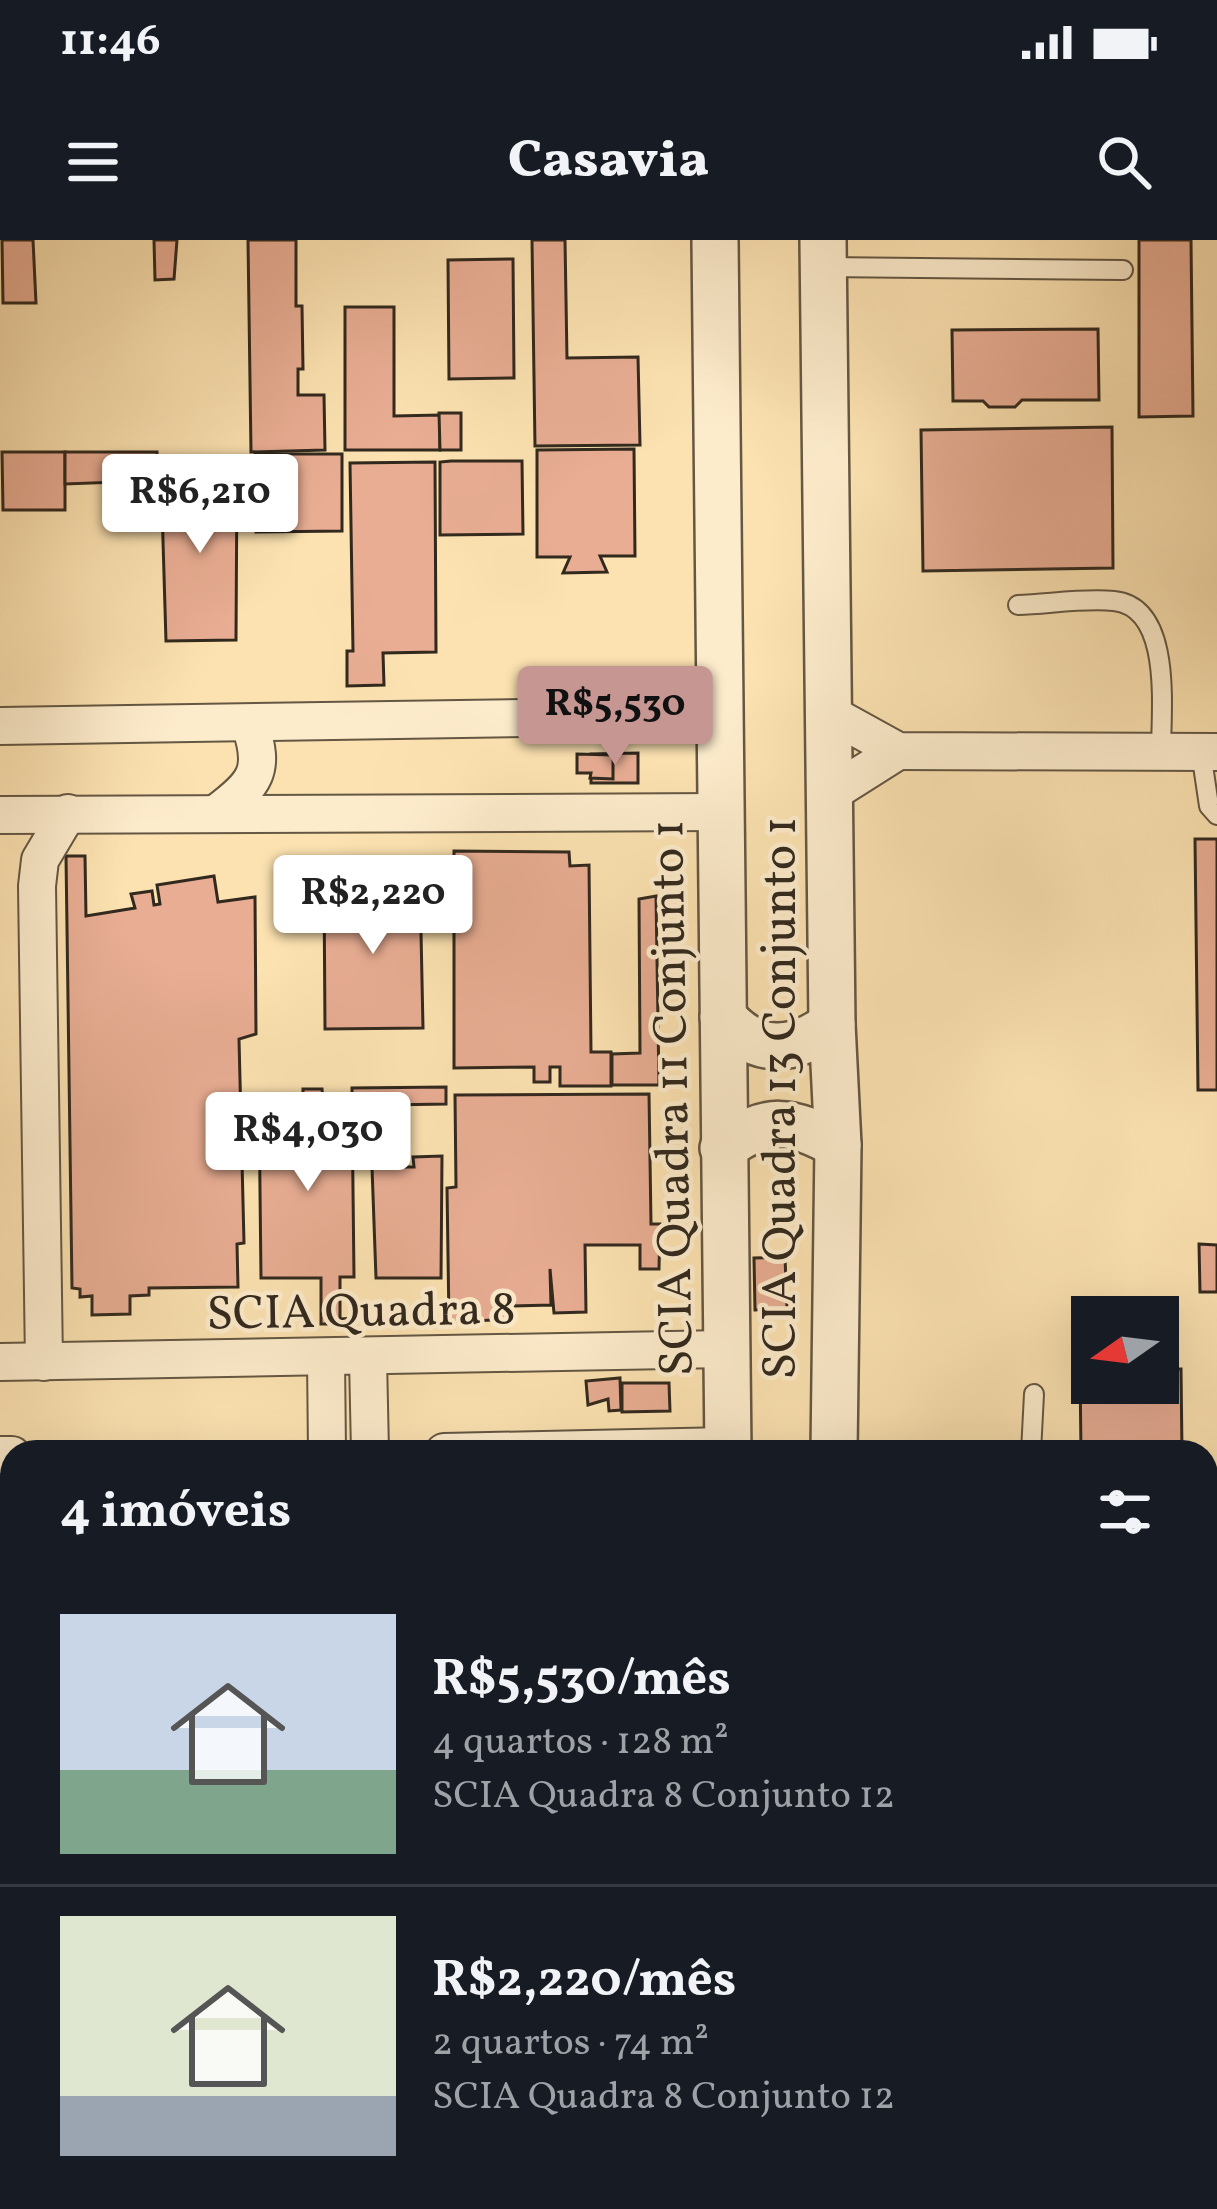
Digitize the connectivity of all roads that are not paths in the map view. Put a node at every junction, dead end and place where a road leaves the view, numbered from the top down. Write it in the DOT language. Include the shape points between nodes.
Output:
graph roads {
  1 [pos="715,240"];
  2 [pos="823,254"];
  3 [pos="1123,270"];
  4 [pos="1018,605"];
  5 [pos="829,712"];
  6 [pos="721,715"];
  7 [pos="250,725"];
  8 [pos="0,726"];
  9 [pos="898,751"];
  10 [pos="1161,752"];
  11 [pos="1209,752"];
  12 [pos="830,794"];
  13 [pos="218,812"];
  14 [pos="721,812"];
  15 [pos="68,813"];
  16 [pos="0,814"];
  17 [pos="1217,815"];
  18 [pos="723,1017"];
  19 [pos="832,1024"];
  20 [pos="838,1145"];
  21 [pos="723,1148"];
  22 [pos="725,1349"];
  23 [pos="326,1358"];
  24 [pos="368,1358"];
  25 [pos="0,1362"];
  26 [pos="44,1362"];
  27 [pos="1034,1394"];
  28 [pos="327,1440"];
  29 [pos="370,1440"];
  30 [pos="728,1440"];
  31 [pos="834,1440"];
  32 [pos="1032,1440"];
  1 -- 6 [label="street, SCIA Quadra 11 Conjunto 1"];
  2 -- 3 [label="lane"];
  2 -- 5 [label="street, SCIA Quadra 13 Conjunto 1"];
  4 -- 10 [label="lane" via="1118,601 1140,613 1155,637 1162,675"];
  5 -- 9 [label="street"];
  5 -- 12 [label="street, SCIA Quadra 13 Conjunto 1"];
  6 -- 7 [label="street"];
  6 -- 14 [label="street, SCIA Quadra 11 Conjunto 1"];
  7 -- 8 [label="street"];
  7 -- 13 [label="street" via="259,750 255,777"];
  9 -- 10 [label="street"];
  9 -- 12 [label="street"];
  10 -- 11 [label="street"];
  11 -- 17 [label="lane" via="1209,806"];
  12 -- 19 [label="street, SCIA Quadra 13 Conjunto 1"];
  13 -- 14 [label="street"];
  13 -- 15 [label="street"];
  14 -- 18 [label="street, SCIA Quadra 11 Conjunto 1"];
  15 -- 16 [label="street"];
  15 -- 26 [label="street" via="50,836 37,886"];
  18 -- 19 [label="street" via="740,1037 761,1045 789,1046"];
  18 -- 21 [label="street, SCIA Quadra 11 Conjunto 1"];
  19 -- 20 [label="street, SCIA Quadra 13 Conjunto 1"];
  20 -- 21 [label="street" via="773,1123"];
  20 -- 31 [label="street, SCIA Quadra 13 Conjunto 1"];
  21 -- 22 [label="street, SCIA Quadra 11 Conjunto 1"];
  22 -- 24 [label="street, SCIA Quadra 8"];
  22 -- 30 [label="street, SCIA Quadra 11 Conjunto 1"];
  23 -- 24 [label="street, SCIA Quadra 8"];
  23 -- 26 [label="street, SCIA Quadra 8"];
  23 -- 28 [label="street"];
  24 -- 29 [label="street"];
  25 -- 26 [label="street, SCIA Quadra 8"];
  27 -- 32 [label="lane"];
}
